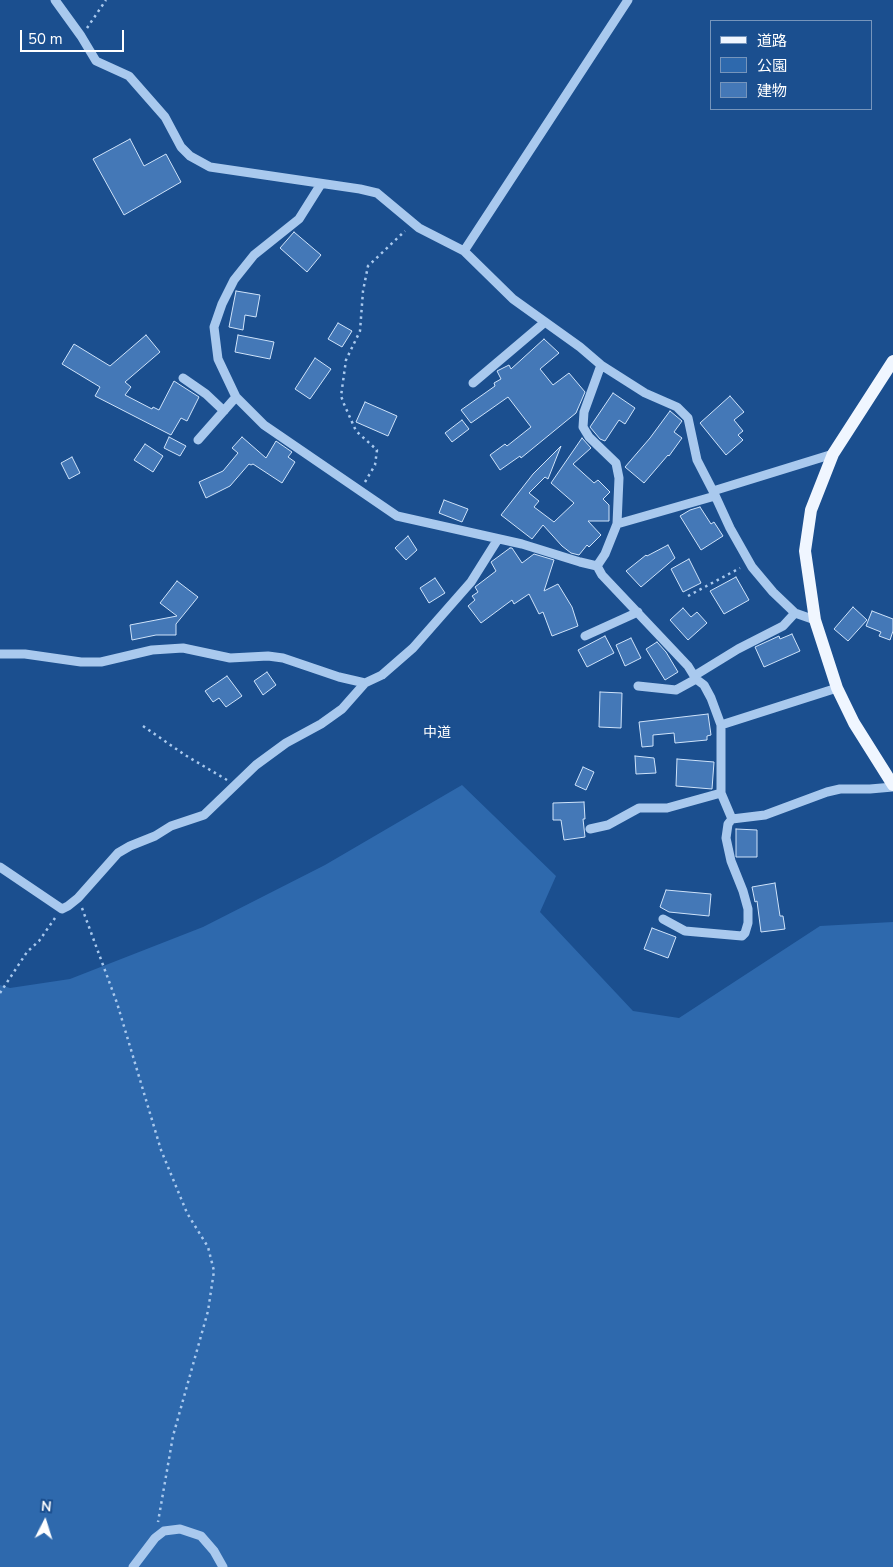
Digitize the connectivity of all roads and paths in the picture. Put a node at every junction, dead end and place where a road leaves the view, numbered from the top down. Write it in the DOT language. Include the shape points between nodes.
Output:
graph roads {
  1 [pos="54,0"];
  2 [pos="106,0"];
  3 [pos="628,0"];
  4 [pos="82,36"];
  5 [pos="321,184"];
  6 [pos="412,222"];
  7 [pos="464,251"];
  8 [pos="545,322"];
  9 [pos="893,360"];
  10 [pos="601,365"];
  11 [pos="183,378"];
  12 [pos="473,383"];
  13 [pos="236,397"];
  14 [pos="224,411"];
  15 [pos="198,440"];
  16 [pos="833,454"];
  17 [pos="360,490"];
  18 [pos="714,493"];
  19 [pos="617,524"];
  20 [pos="498,540"];
  21 [pos="749,563"];
  22 [pos="596,566"];
  23 [pos="688,596"];
  24 [pos="638,612"];
  25 [pos="795,612"];
  26 [pos="815,620"];
  27 [pos="585,636"];
  28 [pos="0,654"];
  29 [pos="695,677"];
  30 [pos="365,683"];
  31 [pos="638,686"];
  32 [pos="837,688"];
  33 [pos="721,725"];
  34 [pos="143,726"];
  35 [pos="234,784"];
  36 [pos="893,786"];
  37 [pos="721,793"];
  38 [pos="732,819"];
  39 [pos="590,829"];
  40 [pos="0,867"];
  41 [pos="78,898"];
  42 [pos="62,909"];
  43 [pos="663,919"];
  44 [pos="0,993"];
  45 [pos="155,1538"];
  46 [pos="133,1567"];
  47 [pos="223,1567"];
  1 -- 4 [label="street"];
  2 -- 4 [label="path"];
  3 -- 7 [label="street"];
  4 -- 5 [label="street" via="96,61 129,76 165,117 181,147 190,156 210,167"];
  5 -- 6 [label="street" via="377,193"];
  5 -- 13 [label="street" via="299,218 254,255 234,280 222,304 214,327 218,359"];
  6 -- 7 [label="street"];
  6 -- 17 [label="path" via="368,266 360,331 346,360 341,396 356,431 377,450 375,465"];
  7 -- 8 [label="street" via="514,299"];
  8 -- 10 [label="street"];
  8 -- 12 [label="street"];
  9 -- 16 [label="main road"];
  10 -- 18 [label="street" via="645,393 677,407 688,418 697,460"];
  10 -- 19 [label="street" via="584,412 583,427 616,463 619,478"];
  11 -- 14 [label="street"];
  13 -- 14 [label="street"];
  13 -- 17 [label="street" via="264,425"];
  14 -- 15 [label="street"];
  16 -- 18 [label="street"];
  16 -- 26 [label="main road" via="810,510 806,535 807,570"];
  17 -- 20 [label="street" via="397,516"];
  18 -- 19 [label="street"];
  18 -- 21 [label="street"];
  19 -- 22 [label="street"];
  20 -- 22 [label="street"];
  20 -- 30 [label="street" via="471,582 413,648 382,675"];
  21 -- 23 [label="path"];
  21 -- 25 [label="street"];
  22 -- 24 [label="street"];
  24 -- 27 [label="street"];
  24 -- 29 [label="street"];
  25 -- 26 [label="street"];
  25 -- 29 [label="street" via="783,626 738,649"];
  26 -- 32 [label="main road"];
  28 -- 30 [label="street" via="100,662 152,650 183,648 230,658 283,658"];
  29 -- 31 [label="street" via="676,690"];
  29 -- 33 [label="street" via="704,685"];
  30 -- 35 [label="street" via="342,710 286,743"];
  32 -- 33 [label="street"];
  32 -- 36 [label="main road" via="854,723"];
  33 -- 37 [label="street"];
  34 -- 35 [label="path"];
  35 -- 41 [label="street" via="204,815 171,826 118,853"];
  36 -- 38 [label="street" via="840,789 765,815"];
  37 -- 38 [label="street"];
  37 -- 39 [label="street" via="667,808 638,808 608,825"];
  38 -- 43 [label="street" via="726,838 748,909 745,933 742,936 685,931"];
  40 -- 42 [label="street"];
  41 -- 42 [label="street"];
  41 -- 45 [label="path" via="117,1003 161,1150 187,1213 208,1247 214,1271 208,1311 173,1436"];
  42 -- 44 [label="path" via="27,952"];
  45 -- 46 [label="street"];
  45 -- 47 [label="street" via="164,1532 180,1529 201,1536"];
}
